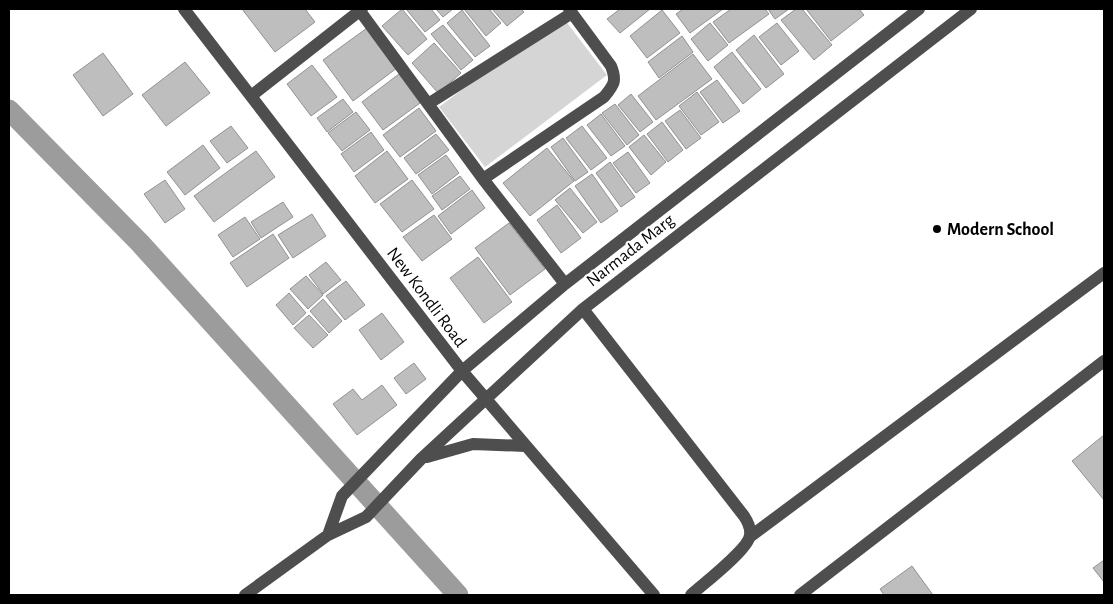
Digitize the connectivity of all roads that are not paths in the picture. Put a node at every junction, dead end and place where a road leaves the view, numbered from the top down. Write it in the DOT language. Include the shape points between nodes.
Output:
graph roads {
  1 [pos="184,9"];
  2 [pos="919,9"];
  3 [pos="971,9"];
  4 [pos="361,10"];
  5 [pos="570,11"];
  6 [pos="251,96"];
  7 [pos="428,104"];
  8 [pos="483,179"];
  9 [pos="1104,273"];
  10 [pos="565,284"];
  11 [pos="582,309"];
  12 [pos="1104,360"];
  13 [pos="462,371"];
  14 [pos="486,400"];
  15 [pos="525,446"];
  16 [pos="421,459"];
  17 [pos="328,535"];
  18 [pos="751,536"];
  19 [pos="245,595"];
  20 [pos="654,595"];
  21 [pos="691,595"];
  22 [pos="800,595"];
  1 -- 6 [label="street, New Kondli Road"];
  2 -- 10 [label="street, Narmada Marg"];
  3 -- 11 [label="street, Narmada Marg"];
  4 -- 6 [label="street"];
  4 -- 7 [label="street"];
  5 -- 7 [label="street"];
  5 -- 8 [label="street" via="611,66 615,77 612,88 604,97"];
  6 -- 13 [label="street, New Kondli Road"];
  7 -- 8 [label="street"];
  8 -- 10 [label="street"];
  9 -- 18 [label="street"];
  10 -- 13 [label="street, Narmada Marg"];
  11 -- 14 [label="street, Narmada Marg"];
  11 -- 18 [label="street" via="744,516"];
  12 -- 22 [label="street"];
  13 -- 14 [label="street, New Kondli Road"];
  13 -- 17 [label="street, Narmada Marg" via="342,496"];
  14 -- 15 [label="street, New Kondli Road"];
  14 -- 16 [label="street, Narmada Marg"];
  15 -- 16 [label="street" via="473,444"];
  15 -- 20 [label="street, New Kondli Road"];
  16 -- 17 [label="street, Narmada Marg" via="366,517"];
  17 -- 19 [label="street, Narmada Marg"];
  18 -- 21 [label="street" via="745,547"];
}
